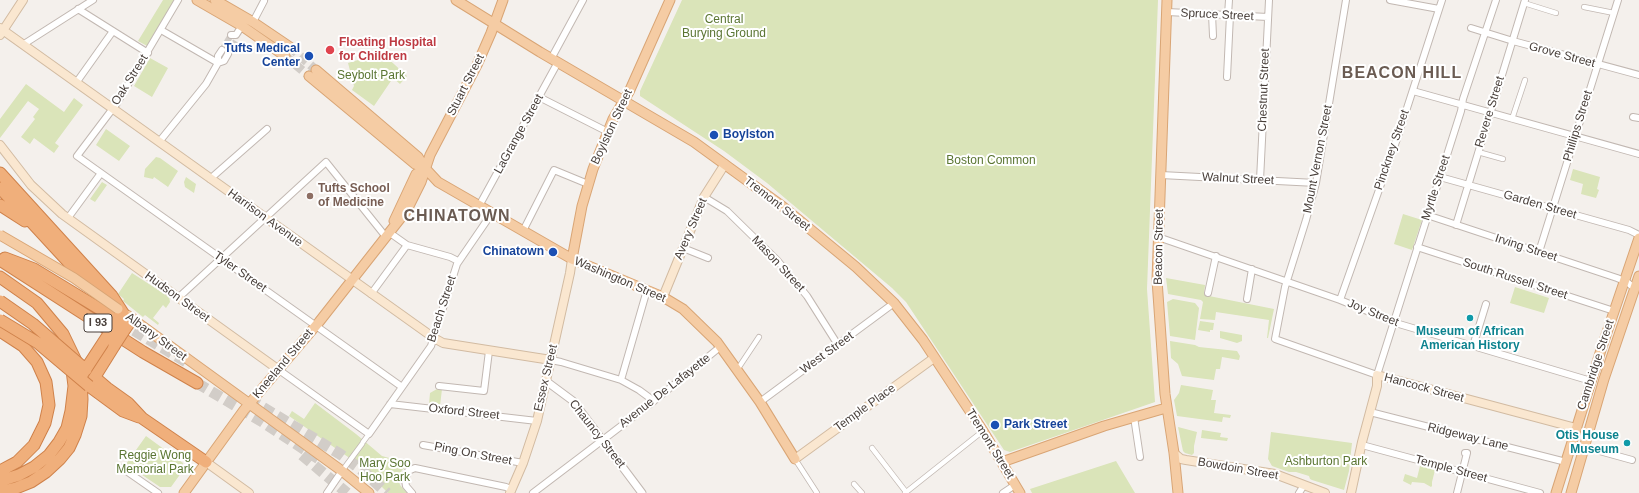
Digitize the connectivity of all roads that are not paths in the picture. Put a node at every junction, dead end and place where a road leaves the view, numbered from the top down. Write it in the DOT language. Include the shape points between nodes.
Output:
graph roads {
  1 [pos="23,0"];
  2 [pos="93,0"];
  3 [pos="178,0"];
  4 [pos="197,0"];
  5 [pos="215,0"];
  6 [pos="456,0"];
  7 [pos="503,0"];
  8 [pos="583,0"];
  9 [pos="670,0"];
  10 [pos="1166,0"];
  11 [pos="1229,0"];
  12 [pos="1268,0"];
  13 [pos="1346,0"];
  14 [pos="1390,0"];
  15 [pos="1442,0"];
  16 [pos="1496,0"];
  17 [pos="1618,0"];
  18 [pos="264,1"];
  19 [pos="1525,2"];
  20 [pos="1584,7"];
  21 [pos="78,9"];
  22 [pos="1439,9"];
  23 [pos="1166,12"];
  24 [pos="1556,13"];
  25 [pos="1614,13"];
  26 [pos="1212,14"];
  27 [pos="1229,15"];
  28 [pos="1268,17"];
  29 [pos="247,22"];
  30 [pos="495,23"];
  31 [pos="1471,28"];
  32 [pos="161,30"];
  33 [pos="1,31"];
  34 [pos="113,31"];
  35 [pos="1486,33"];
  36 [pos="234,36"];
  37 [pos="1213,36"];
  38 [pos="1513,41"];
  39 [pos="24,44"];
  40 [pos="290,47"];
  41 [pos="222,50"];
  42 [pos="148,52"];
  43 [pos="228,54"];
  44 [pos="285,56"];
  45 [pos="555,60"];
  46 [pos="218,63"];
  47 [pos="1598,64"];
  48 [pos="313,73"];
  49 [pos="1639,75"];
  50 [pos="1227,77"];
  51 [pos="1525,80"];
  52 [pos="76,82"];
  53 [pos="1413,91"];
  54 [pos="539,97"];
  55 [pos="624,101"];
  56 [pos="1462,106"];
  57 [pos="112,109"];
  58 [pos="1490,114"];
  59 [pos="1512,119"];
  60 [pos="268,129"];
  61 [pos="608,132"];
  62 [pos="1575,136"];
  63 [pos="159,142"];
  64 [pos="0,146"];
  65 [pos="1478,152"];
  66 [pos="1639,154"];
  67 [pos="77,156"];
  68 [pos="1503,159"];
  69 [pos="725,164"];
  70 [pos="425,168"];
  71 [pos="0,173"];
  72 [pos="101,173"];
  73 [pos="1161,175"];
  74 [pos="1440,177"];
  75 [pos="210,179"];
  76 [pos="1260,180"];
  77 [pos="1316,183"];
  78 [pos="588,184"];
  79 [pos="1468,185"];
  80 [pos="0,188"];
  81 [pos="704,197"];
  82 [pos="0,205"];
  83 [pos="479,206"];
  84 [pos="1552,209"];
  85 [pos="492,213"];
  86 [pos="1427,215"];
  87 [pos="68,218"];
  88 [pos="264,218"];
  89 [pos="1456,225"];
  90 [pos="39,229"];
  91 [pos="523,231"];
  92 [pos="0,235"];
  93 [pos="388,235"];
  94 [pos="1639,236"];
  95 [pos="1158,237"];
  96 [pos="407,245"];
  97 [pos="1417,247"];
  98 [pos="683,248"];
  99 [pos="1539,252"];
  100 [pos="0,256"];
  101 [pos="1216,256"];
  102 [pos="221,258"];
  103 [pos="708,258"];
  104 [pos="0,260"];
  105 [pos="572,260"];
  106 [pos="458,261"];
  107 [pos="1252,269"];
  108 [pos="1639,276"];
  109 [pos="0,277"];
  110 [pos="351,280"];
  111 [pos="1625,281"];
  112 [pos="1286,282"];
  113 [pos="1634,289"];
  114 [pos="647,290"];
  115 [pos="1208,293"];
  116 [pos="371,294"];
  117 [pos="663,297"];
  118 [pos="178,298"];
  119 [pos="1247,299"];
  120 [pos="1340,300"];
  121 [pos="0,301"];
  122 [pos="894,303"];
  123 [pos="1486,304"];
  124 [pos="1614,311"];
  125 [pos="46,313"];
  126 [pos="120,316"];
  127 [pos="0,320"];
  128 [pos="1394,322"];
  129 [pos="315,326"];
  130 [pos="0,331"];
  131 [pos="759,337"];
  132 [pos="434,338"];
  133 [pos="1275,339"];
  134 [pos="838,345"];
  135 [pos="1473,346"];
  136 [pos="720,347"];
  137 [pos="489,351"];
  138 [pos="934,358"];
  139 [pos="551,360"];
  140 [pos="280,370"];
  141 [pos="737,370"];
  142 [pos="1377,375"];
  143 [pos="87,378"];
  144 [pos="621,380"];
  145 [pos="546,381"];
  146 [pos="1591,381"];
  147 [pos="197,383"];
  148 [pos="439,386"];
  149 [pos="402,388"];
  150 [pos="654,401"];
  151 [pos="760,402"];
  152 [pos="249,404"];
  153 [pos="390,404"];
  154 [pos="1166,408"];
  155 [pos="1370,412"];
  156 [pos="1134,417"];
  157 [pos="537,421"];
  158 [pos="1576,428"];
  159 [pos="982,431"];
  160 [pos="369,434"];
  161 [pos="602,440"];
  162 [pos="423,445"];
  163 [pos="1362,445"];
  164 [pos="1585,447"];
  165 [pos="872,448"];
  166 [pos="1174,453"];
  167 [pos="1465,453"];
  168 [pos="1140,457"];
  169 [pos="795,459"];
  170 [pos="1632,460"];
  171 [pos="206,462"];
  172 [pos="1002,462"];
  173 [pos="1566,462"];
  174 [pos="523,463"];
  175 [pos="122,468"];
  176 [pos="0,471"];
  177 [pos="342,471"];
  178 [pos="1462,472"];
  179 [pos="0,481"];
  180 [pos="854,484"];
  181 [pos="1015,485"];
  182 [pos="1304,485"];
  183 [pos="511,491"];
  184 [pos="1350,491"];
  185 [pos="0,492"];
  186 [pos="639,492"];
  187 [pos="906,492"];
  188 [pos="158,493"];
  189 [pos="184,493"];
  190 [pos="249,493"];
  191 [pos="327,493"];
  192 [pos="369,493"];
  193 [pos="412,493"];
  194 [pos="533,493"];
  195 [pos="817,493"];
  196 [pos="862,493"];
  197 [pos="1003,493"];
  198 [pos="1020,493"];
  199 [pos="1178,493"];
  200 [pos="1299,493"];
  201 [pos="1325,493"];
  202 [pos="1457,493"];
  203 [pos="1540,493"];
  204 [pos="1556,493"];
  205 [pos="1571,493"];
  1 -- 33 [label="main road"];
  2 -- 21 [label="street"];
  3 -- 32 [label="street, Oak Street"];
  4 -- 29 [label="main road"];
  5 -- 29 [label="main road"];
  6 -- 30 [label="main road, Tremont Street"];
  7 -- 30 [label="main road, Stuart Street"];
  8 -- 45 [label="street, LaGrange Street"];
  9 -- 55 [label="main road, Boylston Street"];
  10 -- 23 [label="main road, Beacon Street"];
  11 -- 27 [label="street"];
  12 -- 28 [label="street, Chestnut Street"];
  13 -- 77 [label="street, Mount Vernon Street"];
  14 -- 22 [label="street"];
  15 -- 22 [label="street, Pinckney Street"];
  16 -- 35 [label="street, Myrtle Street"];
  17 -- 25 [label="street, Phillips Street"];
  18 -- 29 [label="street"];
  19 -- 24 [label="street"];
  19 -- 38 [label="street, Revere Street"];
  20 -- 25 [label="street"];
  21 -- 34 [label="street"];
  21 -- 39 [label="street"];
  22 -- 53 [label="street, Pinckney Street"];
  23 -- 26 [label="street, Spruce Street"];
  23 -- 73 [label="main road, Beacon Street"];
  25 -- 47 [label="street, Phillips Street"];
  26 -- 27 [label="street, Spruce Street"];
  26 -- 37 [label="street"];
  27 -- 28 [label="street, Spruce Street"];
  27 -- 50 [label="street"];
  28 -- 76 [label="street, Chestnut Street"];
  29 -- 36 [label="street"];
  29 -- 40 [label="main road"];
  29 -- 44 [label="main road"];
  30 -- 45 [label="main road, Tremont Street"];
  30 -- 70 [label="main road, Stuart Street" via="477,65"];
  31 -- 35 [label="street, Grove Street"];
  32 -- 42 [label="street, Oak Street"];
  32 -- 46 [label="street"];
  33 -- 39 [label="main road, Harrison Avenue"];
  34 -- 42 [label="street"];
  34 -- 52 [label="street"];
  35 -- 38 [label="street, Grove Street"];
  35 -- 56 [label="street, Myrtle Street"];
  38 -- 47 [label="street, Grove Street"];
  38 -- 58 [label="street, Revere Street"];
  39 -- 52 [label="main road, Harrison Avenue"];
  41 -- 46 [label="street" via="218,56"];
  42 -- 57 [label="street, Oak Street"];
  43 -- 46 [label="street" via="224,61"];
  45 -- 54 [label="street, LaGrange Street"];
  45 -- 55 [label="main road, Tremont Street"];
  46 -- 63 [label="street" via="206,84"];
  47 -- 49 [label="street, Grove Street"];
  47 -- 62 [label="street, Phillips Street"];
  48 -- 70 [label="main road, Washington Street" via="418,157"];
  51 -- 59 [label="street"];
  52 -- 57 [label="main road, Harrison Avenue"];
  53 -- 56 [label="street"];
  53 -- 120 [label="street, Pinckney Street"];
  54 -- 61 [label="street"];
  54 -- 83 [label="street, LaGrange Street"];
  55 -- 61 [label="main road, Boylston Street"];
  55 -- 69 [label="main road, Tremont Street" via="694,142"];
  56 -- 58 [label="street"];
  56 -- 74 [label="street, Myrtle Street"];
  57 -- 63 [label="main road, Harrison Avenue"];
  57 -- 67 [label="street, Oak Street"];
  58 -- 59 [label="street"];
  58 -- 65 [label="street, Revere Street"];
  59 -- 62 [label="street"];
  60 -- 75 [label="street"];
  61 -- 78 [label="main road, Boylston Street"];
  62 -- 66 [label="street"];
  62 -- 84 [label="street, Phillips Street"];
  63 -- 75 [label="main road, Harrison Avenue"];
  64 -- 87 [label="main road, Hudson Street" via="31,185"];
  65 -- 68 [label="street"];
  65 -- 79 [label="street, Revere Street"];
  67 -- 72 [label="street, Tyler Street"];
  69 -- 81 [label="main road, Avery Street"];
  69 -- 122 [label="main road, Tremont Street" via="782,206"];
  70 -- 83 [label="main road, Washington Street" via="438,182"];
  70 -- 93 [label="main road, Kneeland Street" via="416,174"];
  71 -- 126 [label="highway" via="112,296"];
  72 -- 87 [label="street"];
  72 -- 102 [label="street, Tyler Street"];
  73 -- 76 [label="street, Walnut Street"];
  73 -- 95 [label="main road, Beacon Street"];
  74 -- 79 [label="street, Garden Street"];
  74 -- 86 [label="street, Myrtle Street"];
  75 -- 88 [label="main road, Harrison Avenue"];
  76 -- 77 [label="street, Walnut Street"];
  77 -- 112 [label="street, Mount Vernon Street"];
  78 -- 91 [label="street" via="554,170"];
  78 -- 105 [label="main road, Boylston Street"];
  79 -- 84 [label="street, Garden Street"];
  79 -- 89 [label="street, Revere Street"];
  80 -- 90 [label="highway"];
  81 -- 98 [label="main road, Avery Street"];
  81 -- 134 [label="street, Mason Street" via="727,211 777,260 807,296"];
  82 -- 90 [label="highway"];
  83 -- 85 [label="main road, Washington Street"];
  84 -- 94 [label="street, Garden Street" via="1629,230"];
  84 -- 99 [label="street, Phillips Street"];
  85 -- 91 [label="main road, Washington Street"];
  85 -- 106 [label="street, Beach Street"];
  86 -- 89 [label="street, Irving Street"];
  86 -- 97 [label="street, Myrtle Street"];
  87 -- 118 [label="main road, Hudson Street"];
  88 -- 93 [label="street" via="326,162"];
  88 -- 102 [label="street"];
  88 -- 110 [label="main road, Harrison Avenue"];
  89 -- 99 [label="street, Irving Street"];
  90 -- 126 [label="highway"];
  91 -- 105 [label="main road, Washington Street"];
  92 -- 126 [label="main road, Albany Street, bridge" via="79,282"];
  93 -- 96 [label="street"];
  93 -- 110 [label="main road, Kneeland Street"];
  94 -- 111 [label="main road, Cambridge Street"];
  95 -- 101 [label="street, Joy Street"];
  95 -- 154 [label="main road, Beacon Street" via="1158,288"];
  96 -- 106 [label="street" via="450,256"];
  96 -- 116 [label="street"];
  97 -- 124 [label="street, South Russell Street"];
  97 -- 128 [label="street, Myrtle Street"];
  98 -- 103 [label="street"];
  98 -- 117 [label="main road, Avery Street"];
  99 -- 111 [label="street, Irving Street"];
  100 -- 126 [label="highway" via="34,268"];
  101 -- 107 [label="street, Joy Street"];
  101 -- 115 [label="street"];
  102 -- 118 [label="street"];
  102 -- 129 [label="street, Tyler Street"];
  104 -- 147 [label="highway, I 93"];
  105 -- 114 [label="main road, Washington Street"];
  105 -- 139 [label="main road, Essex Street"];
  106 -- 132 [label="street, Beach Street"];
  107 -- 112 [label="street, Joy Street"];
  107 -- 119 [label="street"];
  108 -- 113 [label="main road, Cambridge Street"];
  109 -- 125 [label="highway" via="28,296"];
  110 -- 116 [label="main road, Harrison Avenue"];
  110 -- 129 [label="main road, Kneeland Street"];
  111 -- 113 [label="street"];
  111 -- 124 [label="main road, Cambridge Street"];
  112 -- 120 [label="street, Joy Street"];
  112 -- 133 [label="street, Mount Vernon Street"];
  113 -- 164 [label="main road, Cambridge Street"];
  114 -- 117 [label="main road, Washington Street"];
  114 -- 144 [label="street"];
  116 -- 132 [label="main road, Harrison Avenue"];
  117 -- 136 [label="main road, Washington Street" via="691,317"];
  118 -- 140 [label="main road, Hudson Street"];
  120 -- 128 [label="street, Joy Street"];
  121 -- 143 [label="highway, bridge" via="33,324"];
  122 -- 134 [label="street, West Street"];
  122 -- 138 [label="main road, Tremont Street"];
  123 -- 135 [label="street"];
  124 -- 146 [label="main road, Cambridge Street"];
  125 -- 179 [label="highway" via="62,339 73,374 73,399 69,422 56,446 40,463 25,473"];
  125 -- 185 [label="highway" via="67,340 77,363 82,393 80,421 71,443 53,466 26,484"];
  126 -- 143 [label="highway, bridge"];
  126 -- 152 [label="main road, Albany Street"];
  127 -- 143 [label="highway, bridge"];
  128 -- 135 [label="street, Joy Street"];
  128 -- 142 [label="street, Myrtle Street"];
  129 -- 140 [label="main road, Kneeland Street"];
  129 -- 149 [label="street, Tyler Street"];
  130 -- 176 [label="highway" via="23,346 37,362 47,387 49,405 46,423 34,445 17,462"];
  131 -- 141 [label="street"];
  132 -- 137 [label="main road, Harrison Avenue" via="443,343"];
  132 -- 149 [label="street, Beach Street" via="430,348"];
  133 -- 142 [label="street, Hancock Street"];
  134 -- 151 [label="street, West Street"];
  135 -- 146 [label="street, Joy Street"];
  136 -- 141 [label="main road, Washington Street"];
  136 -- 150 [label="street, Avenue De Lafayette"];
  137 -- 139 [label="main road, Harrison Avenue"];
  137 -- 148 [label="street" via="484,391"];
  138 -- 159 [label="main road, Tremont Street"];
  138 -- 169 [label="main road, Temple Place"];
  139 -- 144 [label="street"];
  139 -- 145 [label="main road, Essex Street"];
  140 -- 152 [label="main road, Kneeland Street"];
  140 -- 160 [label="street, Hudson Street"];
  141 -- 151 [label="main road, Washington Street"];
  142 -- 155 [label="main road" via="1377,386"];
  142 -- 158 [label="main road, Hancock Street"];
  143 -- 171 [label="highway" via="123,411 142,418"];
  144 -- 150 [label="street"];
  145 -- 157 [label="main road, Essex Street"];
  145 -- 161 [label="street, Chauncy Street" via="573,401"];
  146 -- 158 [label="main road, Cambridge Street"];
  149 -- 153 [label="street, Beach Street"];
  150 -- 161 [label="street, Avenue De Lafayette"];
  151 -- 169 [label="main road, Washington Street"];
  152 -- 171 [label="main road, Kneeland Street"];
  152 -- 177 [label="main road, Albany Street"];
  153 -- 157 [label="street, Oxford Street"];
  153 -- 160 [label="street, Beach Street"];
  154 -- 156 [label="main road"];
  154 -- 166 [label="main road, Beacon Street"];
  155 -- 163 [label="main road"];
  155 -- 173 [label="street, Ridgeway Lane"];
  156 -- 168 [label="street"];
  156 -- 172 [label="main road"];
  157 -- 174 [label="main road, Essex Street"];
  158 -- 173 [label="main road, Cambridge Street"];
  159 -- 172 [label="main road, Tremont Street"];
  159 -- 187 [label="street"];
  160 -- 177 [label="street, Beach Street"];
  161 -- 186 [label="street, Chauncy Street"];
  161 -- 194 [label="street, Avenue De Lafayette"];
  162 -- 174 [label="street, Ping On Street"];
  163 -- 178 [label="street, Temple Street"];
  163 -- 184 [label="main road"];
  164 -- 170 [label="street"];
  164 -- 205 [label="main road, Cambridge Street"];
  165 -- 187 [label="street"];
  166 -- 182 [label="main road, Bowdoin Street" via="1181,459 1265,472"];
  166 -- 199 [label="main road, Beacon Street"];
  167 -- 178 [label="street" via="1468,453"];
  169 -- 195 [label="street, Washington Street"];
  171 -- 189 [label="main road, Kneeland Street"];
  171 -- 190 [label="main road"];
  172 -- 181 [label="main road, Tremont Street"];
  173 -- 204 [label="main road, Cambridge Street"];
  174 -- 183 [label="main road, Essex Street"];
  175 -- 188 [label="street"];
  177 -- 191 [label="street, Beach Street"];
  177 -- 192 [label="main road, Albany Street"];
  178 -- 202 [label="street"];
  178 -- 203 [label="street, Temple Street"];
  180 -- 196 [label="street"];
  181 -- 197 [label="street"];
  181 -- 198 [label="main road, Tremont Street"];
  182 -- 200 [label="street"];
  182 -- 201 [label="main road, Bowdoin Street"];
  183 -- 193 [label="street" via="506,487 417,469 408,471 405,478 406,486"];
}
